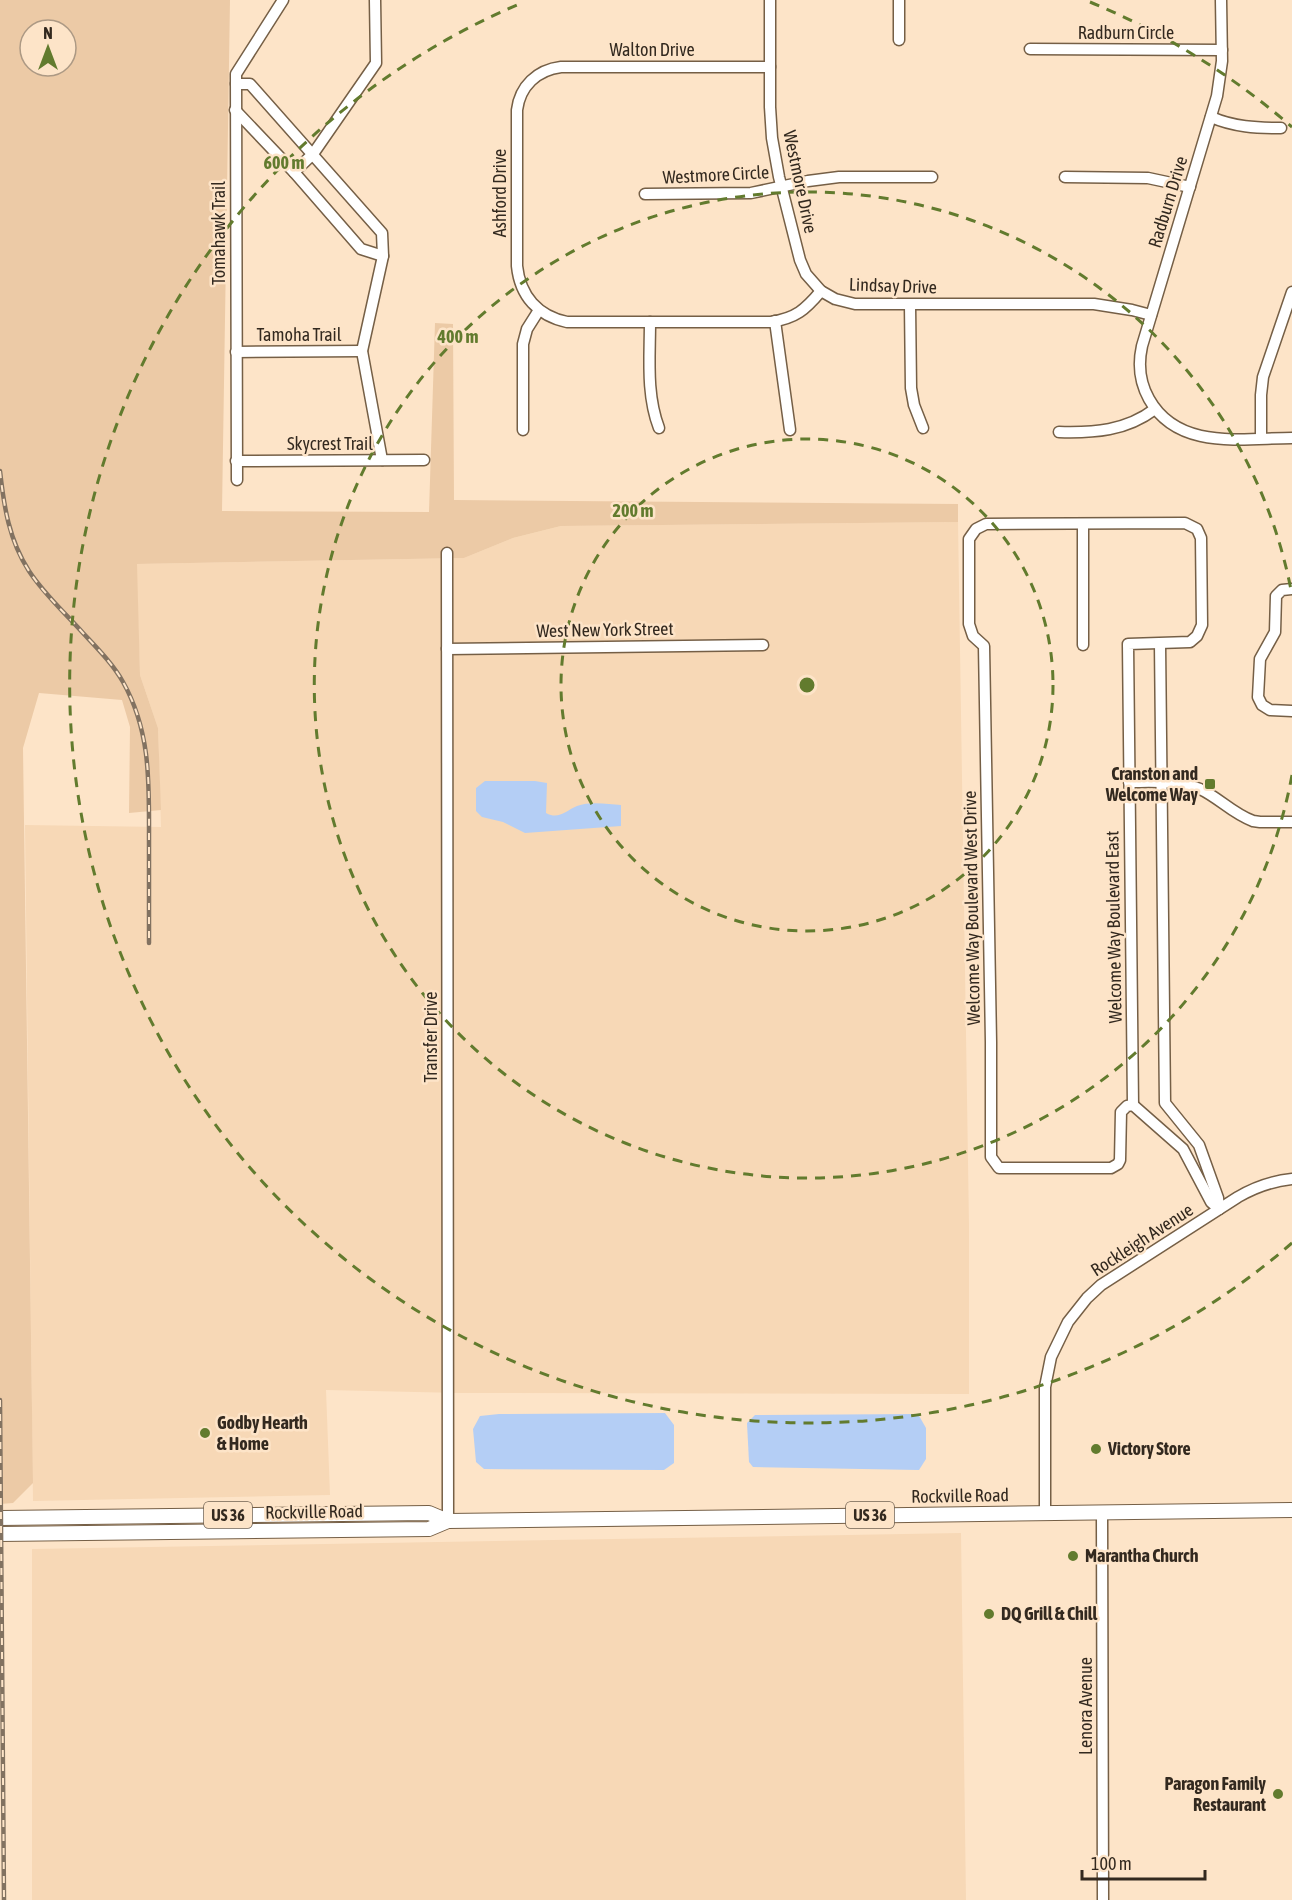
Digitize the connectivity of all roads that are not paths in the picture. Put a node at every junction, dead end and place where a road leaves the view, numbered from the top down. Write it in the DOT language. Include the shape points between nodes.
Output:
graph roads {
  1 [pos="283,0"];
  2 [pos="375,0"];
  3 [pos="770,0"];
  4 [pos="899,0"];
  5 [pos="1221,0"];
  6 [pos="899,40"];
  7 [pos="1030,49"];
  8 [pos="1222,50"];
  9 [pos="770,66"];
  10 [pos="536,76"];
  11 [pos="236,84"];
  12 [pos="235,110"];
  13 [pos="1211,117"];
  14 [pos="1281,128"];
  15 [pos="313,154"];
  16 [pos="294,172"];
  17 [pos="932,177"];
  18 [pos="1065,177"];
  19 [pos="782,188"];
  20 [pos="1190,188"];
  21 [pos="645,194"];
  22 [pos="383,256"];
  23 [pos="821,291"];
  24 [pos="1292,292"];
  25 [pos="910,305"];
  26 [pos="539,310"];
  27 [pos="1151,315"];
  28 [pos="775,321"];
  29 [pos="650,322"];
  30 [pos="362,351"];
  31 [pos="236,352"];
  32 [pos="1155,409"];
  33 [pos="658,428"];
  34 [pos="923,428"];
  35 [pos="524,430"];
  36 [pos="790,430"];
  37 [pos="1059,432"];
  38 [pos="1261,438"];
  39 [pos="1292,438"];
  40 [pos="382,460"];
  41 [pos="424,460"];
  42 [pos="236,461"];
  43 [pos="237,480"];
  44 [pos="1083,524"];
  45 [pos="447,553"];
  46 [pos="1292,589"];
  47 [pos="1160,644"];
  48 [pos="763,645"];
  49 [pos="1083,645"];
  50 [pos="447,649"];
  51 [pos="1292,711"];
  52 [pos="1129,782"];
  53 [pos="1161,782"];
  54 [pos="1292,822"];
  55 [pos="1133,1105"];
  56 [pos="1118,1164"];
  57 [pos="1292,1179"];
  58 [pos="1219,1209"];
  59 [pos="1292,1510"];
  60 [pos="1102,1512"];
  61 [pos="1045,1513"];
  62 [pos="0,1518"];
  63 [pos="448,1521"];
  64 [pos="0,1534"];
  65 [pos="1103,1900"];
  1 -- 11 [label="street, Tomahawk Trail" via="236,74"];
  2 -- 15 [label="street" via="376,63"];
  3 -- 9 [label="street, Westmore Drive"];
  4 -- 6 [label="street"];
  5 -- 8 [label="street, Radburn Drive"];
  7 -- 8 [label="street, Radburn Circle"];
  8 -- 13 [label="street, Radburn Drive" via="1219,88"];
  9 -- 10 [label="street, Walton Drive" via="561,67"];
  9 -- 19 [label="street, Westmore Drive" via="772,138"];
  10 -- 26 [label="street, Ashford Drive" via="525,87 516,110 517,266 524,292"];
  11 -- 12 [label="street, Tomahawk Trail"];
  11 -- 15 [label="street" via="250,84"];
  12 -- 16 [label="street"];
  12 -- 31 [label="street, Tomahawk Trail"];
  13 -- 14 [label="street" via="1244,127"];
  13 -- 20 [label="street, Radburn Drive"];
  15 -- 16 [label="street"];
  15 -- 22 [label="street" via="382,232"];
  16 -- 22 [label="street" via="361,249"];
  17 -- 19 [label="street, Westmore Circle" via="839,177"];
  18 -- 20 [label="street" via="1148,178"];
  19 -- 21 [label="street, Westmore Circle" via="743,194"];
  19 -- 23 [label="street, Westmore Drive" via="801,263"];
  20 -- 27 [label="street, Radburn Drive"];
  22 -- 30 [label="street"];
  23 -- 25 [label="street, Lindsay Drive" via="847,303"];
  23 -- 28 [label="street" via="798,314"];
  24 -- 38 [label="street" via="1263,377"];
  25 -- 27 [label="street, Lindsay Drive" via="1094,304"];
  25 -- 34 [label="street" via="911,393"];
  26 -- 29 [label="street" via="567,322"];
  26 -- 35 [label="street" via="523,344"];
  27 -- 32 [label="street, Radburn Drive" via="1140,365 1145,392"];
  28 -- 29 [label="street"];
  28 -- 36 [label="street"];
  29 -- 33 [label="street" via="650,390"];
  30 -- 31 [label="street, Tamoha Trail"];
  30 -- 40 [label="street"];
  31 -- 42 [label="street, Tomahawk Trail"];
  32 -- 37 [label="street" via="1115,429"];
  32 -- 38 [label="street" via="1171,425 1196,436"];
  38 -- 39 [label="street"];
  40 -- 41 [label="street, Skycrest Trail"];
  40 -- 42 [label="street, Skycrest Trail"];
  42 -- 43 [label="street, Tomahawk Trail"];
  44 -- 47 [label="street" via="1187,524 1197,529 1201,538 1201,628 1192,641"];
  44 -- 49 [label="street"];
  44 -- 56 [label="street, Welcome Way Boulevard West Drive" via="986,524 973,531 967,546 969,622 973,636 984,646 991,1157 997,1167 1004,1169 1099,1168"];
  45 -- 50 [label="street, Transfer Drive"];
  46 -- 51 [label="street" via="1278,592 1275,600 1275,632 1260,659 1258,697 1270,710"];
  47 -- 52 [label="street, Welcome Way Boulevard East" via="1128,644"];
  47 -- 53 [label="street"];
  48 -- 50 [label="street, West New York Street"];
  50 -- 63 [label="street, Transfer Drive"];
  52 -- 53 [label="street"];
  52 -- 55 [label="street, Welcome Way Boulevard East"];
  53 -- 54 [label="street" via="1200,789 1252,820"];
  53 -- 58 [label="street" via="1165,1104 1199,1145"];
  55 -- 56 [label="street, Welcome Way Boulevard East" via="1121,1112"];
  55 -- 58 [label="street" via="1183,1149 1211,1202"];
  57 -- 58 [label="street, Rockleigh Avenue" via="1254,1188"];
  58 -- 61 [label="street, Rockleigh Avenue" via="1101,1285 1062,1332 1051,1356 1044,1390"];
  59 -- 60 [label="main road, Rockville Road / US 36"];
  60 -- 61 [label="main road, Rockville Road / US 36"];
  60 -- 65 [label="street, Lenora Avenue"];
  61 -- 63 [label="main road, Rockville Road / US 36"];
  62 -- 63 [label="main road, Rockville Road / US 36" via="429,1513"];
  63 -- 64 [label="main road, Rockville Road / US 36" via="429,1528"];
}
